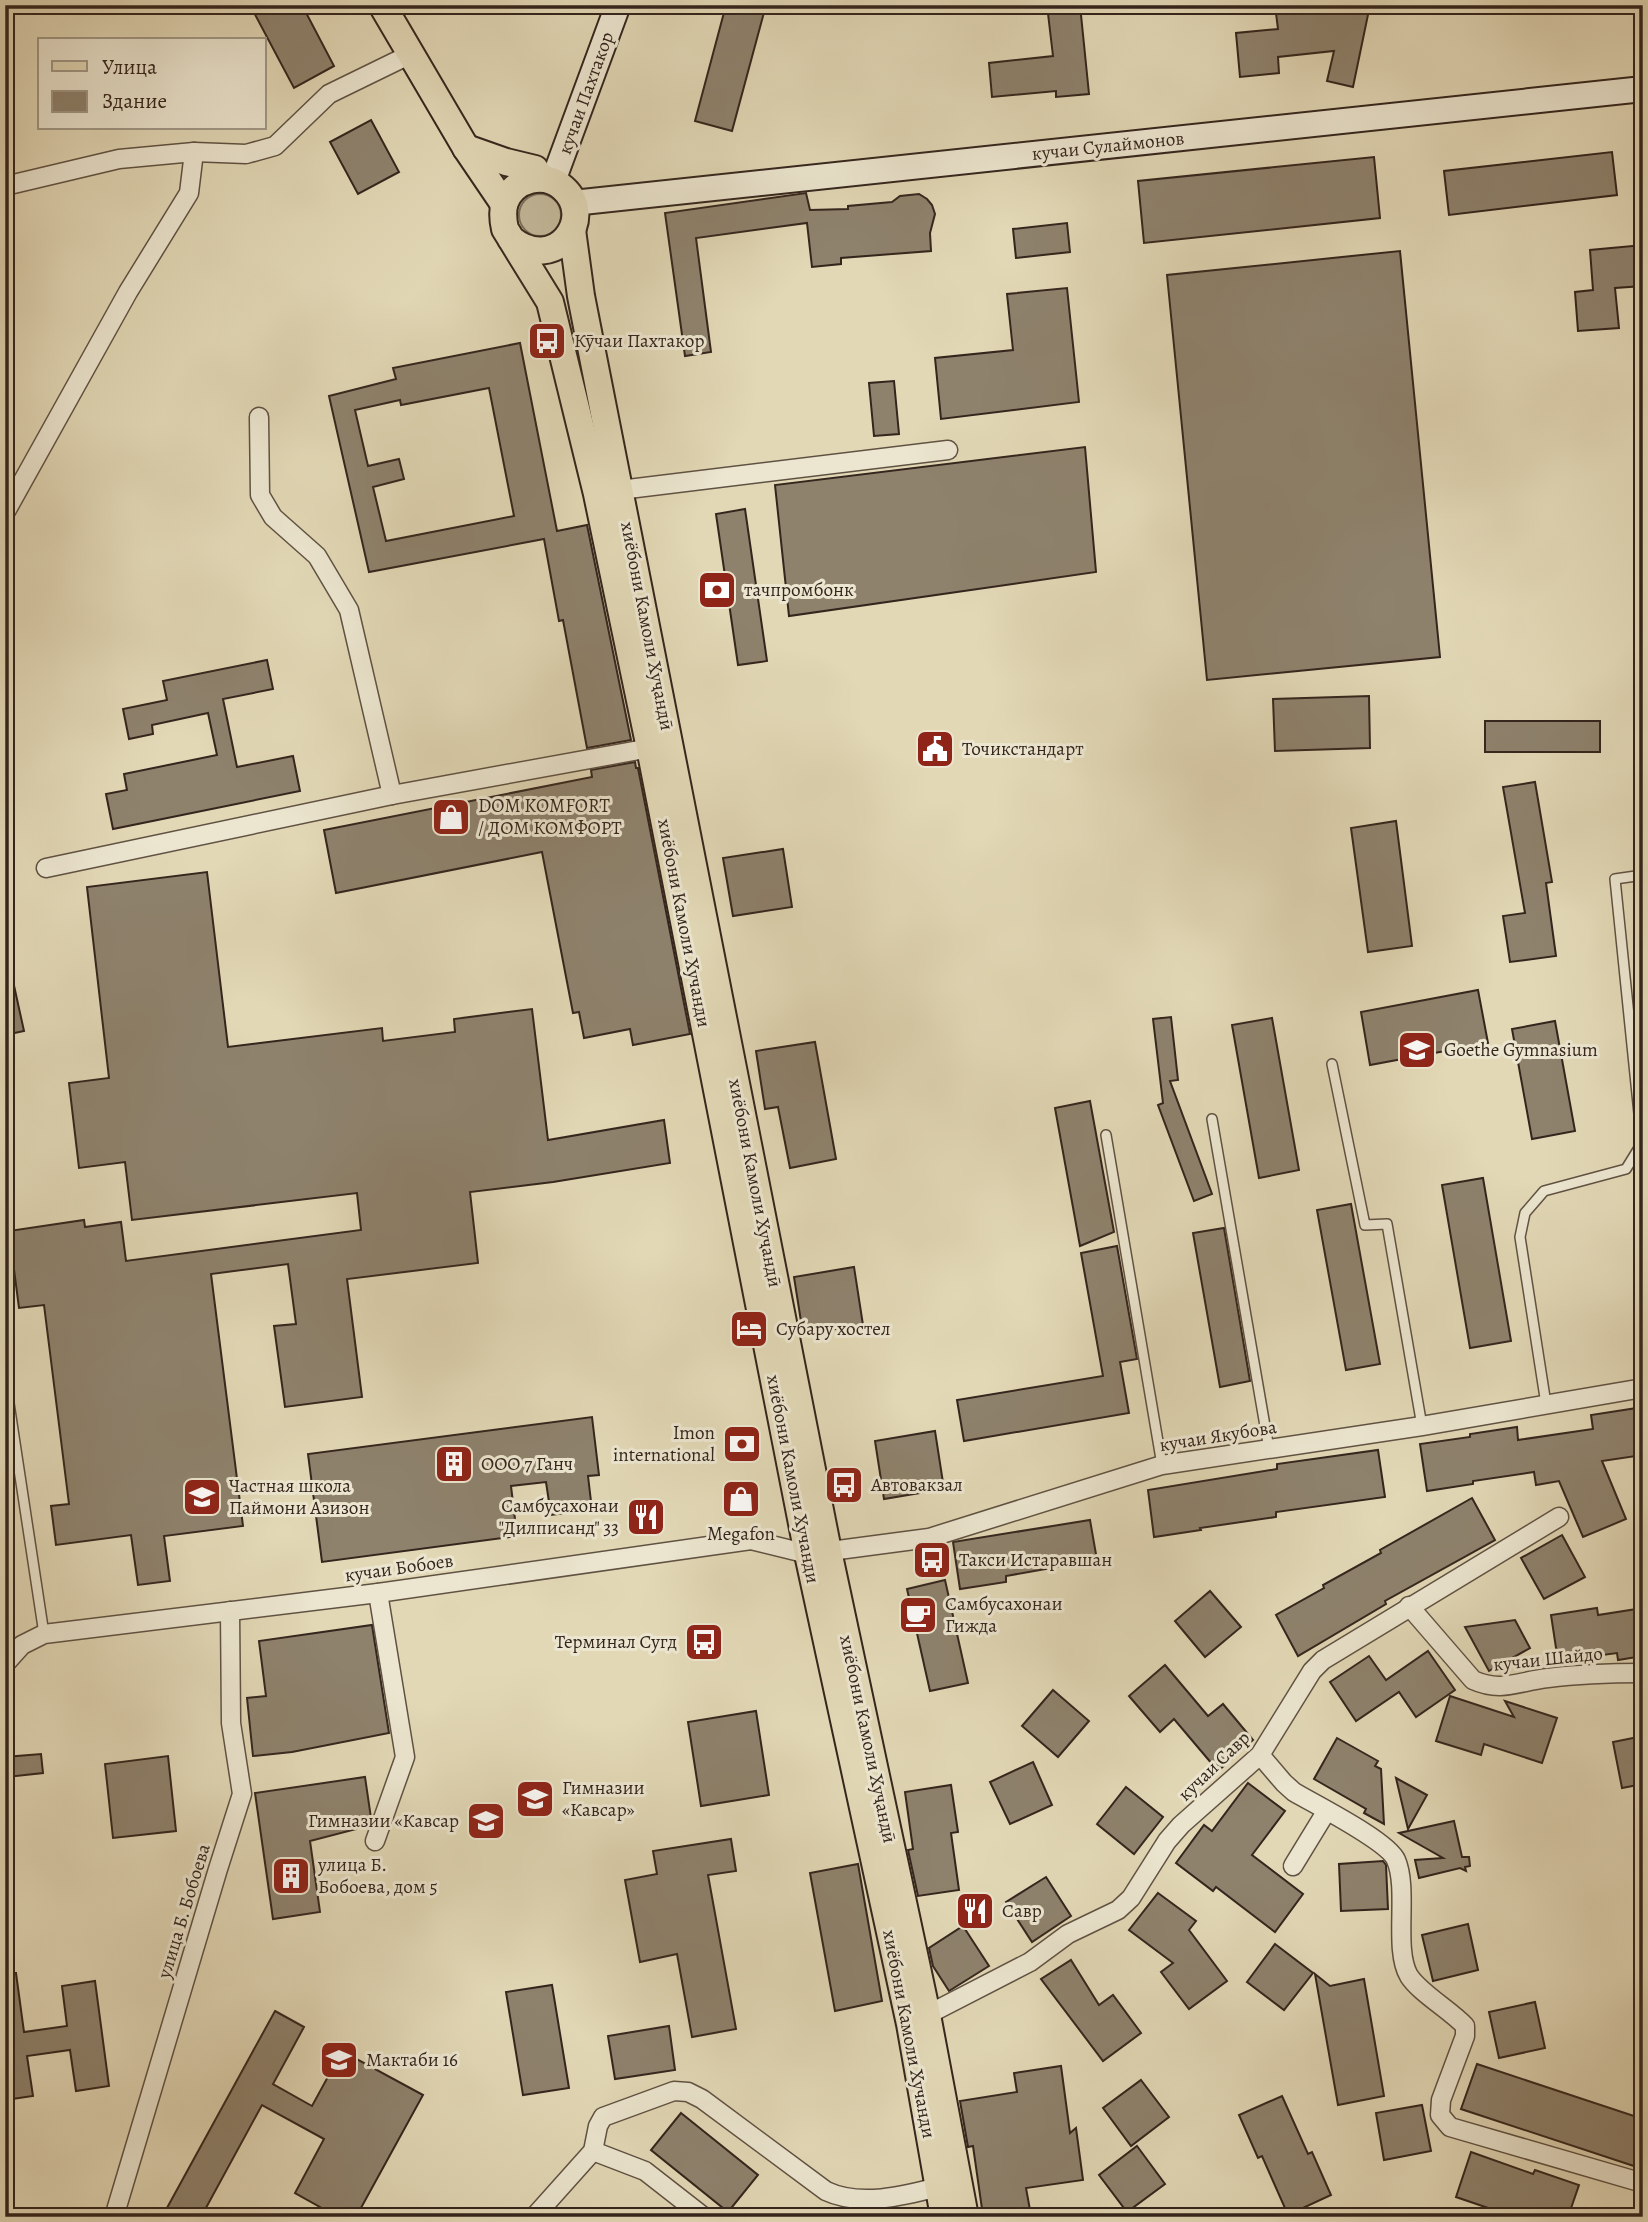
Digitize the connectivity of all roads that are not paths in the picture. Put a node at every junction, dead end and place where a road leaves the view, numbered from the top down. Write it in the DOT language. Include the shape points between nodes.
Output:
graph roads {
  1 [pos="382,5"];
  2 [pos="618,5"];
  3 [pos="411,54"];
  4 [pos="1643,89"];
  5 [pos="466,148"];
  6 [pos="194,152"];
  7 [pos="547,180"];
  8 [pos="5,186"];
  9 [pos="573,202"];
  10 [pos="504,204"];
  11 [pos="572,230"];
  12 [pos="511,239"];
  13 [pos="259,417"];
  14 [pos="948,450"];
  15 [pos="609,492"];
  16 [pos="5,513"];
  17 [pos="650,748"];
  18 [pos="392,795"];
  19 [pos="46,868"];
  20 [pos="1643,874"];
  21 [pos="1332,1064"];
  22 [pos="1212,1119"];
  23 [pos="1106,1135"];
  24 [pos="5,1377"];
  25 [pos="1643,1388"];
  26 [pos="1546,1404"];
  27 [pos="1422,1426"];
  28 [pos="1269,1449"];
  29 [pos="1161,1465"];
  30 [pos="1559,1517"];
  31 [pos="818,1553"];
  32 [pos="378,1593"];
  33 [pos="1409,1606"];
  34 [pos="230,1611"];
  35 [pos="44,1634"];
  36 [pos="5,1664"];
  37 [pos="1643,1673"];
  38 [pos="1260,1755"];
  39 [pos="1326,1812"];
  40 [pos="375,1841"];
  41 [pos="1293,1866"];
  42 [pos="927,2015"];
  43 [pos="593,2151"];
  44 [pos="1643,2183"];
  45 [pos="938,2187"];
  46 [pos="114,2217"];
  47 [pos="534,2217"];
  48 [pos="704,2217"];
  49 [pos="944,2217"];
  50 [pos="965,2217"];
  1 -- 3 [label="main road"];
  2 -- 7 [label="main road, кучаи Пахтакор"];
  3 -- 5 [label="main road"];
  3 -- 6 [label="street" via="330,94 275,146 246,154"];
  4 -- 9 [label="main road, кучаи Сулаймонов"];
  5 -- 7 [label="main road" via="535,169"];
  5 -- 10 [label="main road"];
  6 -- 8 [label="street" via="119,159"];
  6 -- 16 [label="street" via="189,193 128,292"];
  7 -- 9 [label="main road" via="563,187"];
  7 -- 10 [label="main road" via="519,185"];
  9 -- 11 [label="main road"];
  10 -- 12 [label="main road" via="502,217"];
  11 -- 12 [label="main road" via="557,247 545,251 521,247"];
  11 -- 15 [label="main road, хиёбони Камоли Хуҷандӣ"];
  12 -- 15 [label="main road" via="550,302"];
  13 -- 18 [label="street" via="260,495 273,517 317,556 349,610"];
  14 -- 15 [label="street"];
  15 -- 17 [label="main road, хиёбони Камоли Хучанди"];
  15 -- 31 [label="main road, хиёбони Камоли Хуҷандӣ"];
  17 -- 18 [label="street"];
  17 -- 31 [label="main road, хиёбони Камоли Хучанди"];
  18 -- 19 [label="street"];
  20 -- 26 [label="lane" via="1615,879 1642,1143 1626,1169 1544,1191 1525,1213 1522,1225 1520,1237"];
  21 -- 27 [label="lane" via="1366,1225 1387,1224"];
  22 -- 28 [label="lane"];
  23 -- 29 [label="lane"];
  24 -- 35 [label="lane"];
  25 -- 26 [label="street, кучаи Якубова"];
  26 -- 27 [label="street, кучаи Якубова"];
  27 -- 28 [label="street, кучаи Якубова"];
  28 -- 29 [label="street, кучаи Якубова"];
  29 -- 31 [label="street, кучаи Якубова" via="929,1538"];
  30 -- 33 [label="street, кучаи Савр"];
  31 -- 32 [label="street, кучаи Бобоев" via="751,1540"];
  31 -- 42 [label="main road, хиёбони Камоли Хуҷандӣ"];
  31 -- 45 [label="main road, хиёбони Камоли Хучанди"];
  32 -- 34 [label="street, кучаи Бобоев"];
  32 -- 40 [label="street" via="405,1757"];
  33 -- 37 [label="street, кучаи Шайдо" via="1473,1680 1487,1686"];
  33 -- 38 [label="street, кучаи Савр" via="1312,1671"];
  34 -- 35 [label="street, кучаи Бобоев"];
  34 -- 46 [label="street, улица Б. Бобоева" via="231,1723 242,1794"];
  35 -- 36 [label="street, кучаи Бобоев" via="22,1646"];
  38 -- 39 [label="street" via="1294,1792"];
  38 -- 42 [label="street, кучаи Савр" via="1181,1825 1118,1910"];
  39 -- 41 [label="street"];
  39 -- 44 [label="street" via="1383,1844 1396,1859 1404,1960 1410,1976 1465,2026 1441,2100 1440,2115 1450,2127"];
  42 -- 50 [label="main road, хиёбони Камоли Хуҷандӣ"];
  43 -- 45 [label="street" via="603,2117 674,2091 688,2092 840,2197 854,2200"];
  43 -- 47 [label="street"];
  43 -- 48 [label="street" via="645,2171"];
  45 -- 49 [label="main road, хиёбони Камоли Хучанди"];
}
